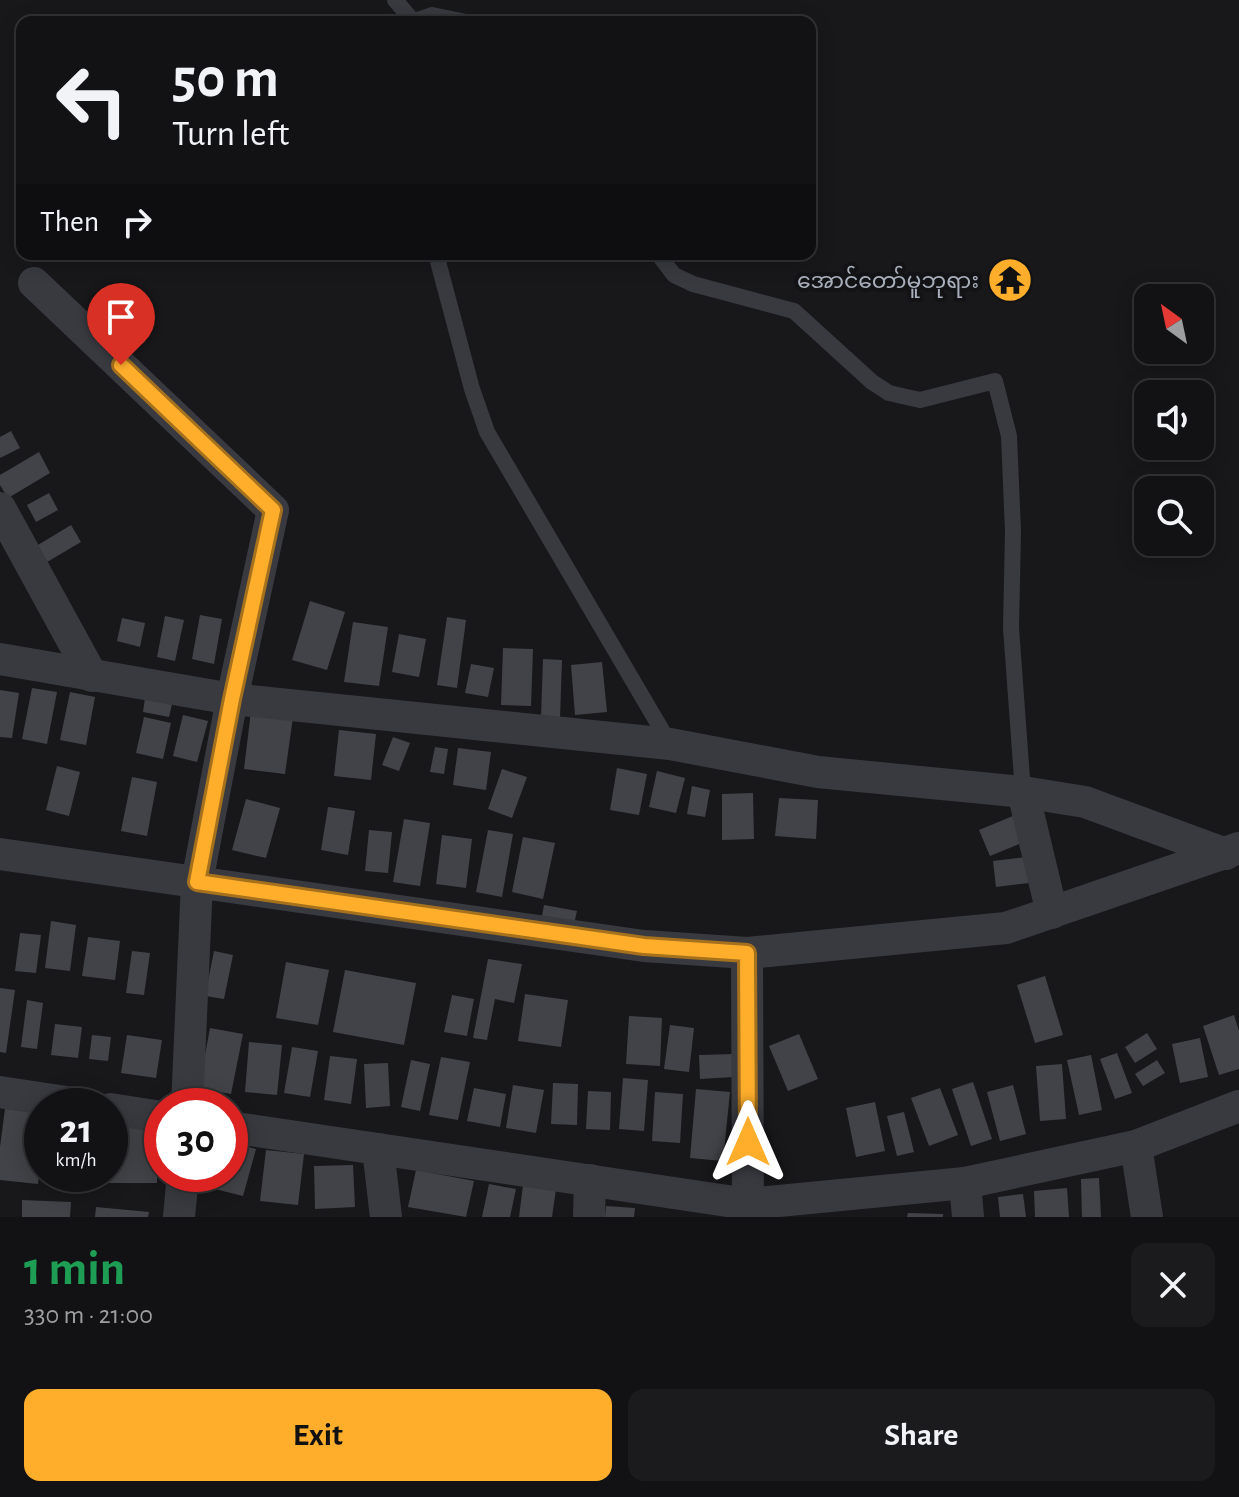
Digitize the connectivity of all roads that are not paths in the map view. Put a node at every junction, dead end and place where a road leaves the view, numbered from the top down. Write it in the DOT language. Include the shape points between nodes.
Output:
graph roads {
  1 [pos="395,0"];
  2 [pos="408,16"];
  3 [pos="438,260"];
  4 [pos="663,260"];
  5 [pos="34,283"];
  6 [pos="0,508"];
  7 [pos="0,659"];
  8 [pos="92,676"];
  9 [pos="232,699"];
  10 [pos="670,744"];
  11 [pos="1023,792"];
  12 [pos="1232,851"];
  13 [pos="0,854"];
  14 [pos="197,882"];
  15 [pos="1052,913"];
  16 [pos="747,953"];
  17 [pos="188,1088"];
  18 [pos="0,1092"];
  19 [pos="24,1096"];
  20 [pos="1239,1106"];
  21 [pos="248,1130"];
  22 [pos="1136,1146"];
  23 [pos="378,1149"];
  24 [pos="590,1180"];
  25 [pos="965,1183"];
  26 [pos="181,1192"];
  27 [pos="748,1210"];
  28 [pos="179,1217"];
  29 [pos="386,1217"];
  30 [pos="589,1217"];
  31 [pos="968,1217"];
  32 [pos="1147,1217"];
  1 -- 2 [label="lane"];
  3 -- 10 [label="lane" via="487,432"];
  4 -- 11 [label="lane" via="674,275 693,284 794,311 889,393 920,400 995,381 1009,436 1011,628"];
  5 -- 9 [label="street" via="273,510"];
  6 -- 8 [label="street"];
  7 -- 8 [label="street"];
  8 -- 9 [label="street"];
  9 -- 10 [label="street"];
  9 -- 14 [label="street"];
  10 -- 11 [label="street" via="818,772"];
  11 -- 12 [label="street" via="1085,802"];
  11 -- 15 [label="street"];
  12 -- 15 [label="street"];
  13 -- 14 [label="street"];
  14 -- 16 [label="street" via="644,946"];
  14 -- 17 [label="street"];
  15 -- 16 [label="street" via="1006,928"];
  16 -- 27 [label="street"];
  18 -- 19 [label="street"];
  20 -- 22 [label="street"];
  21 -- 23 [label="street"];
  22 -- 25 [label="street"];
  22 -- 32 [label="street"];
  23 -- 24 [label="street"];
  23 -- 29 [label="street"];
  24 -- 27 [label="street"];
  24 -- 30 [label="street"];
  25 -- 27 [label="street"];
  25 -- 31 [label="street"];
  26 -- 28 [label="street"];
}
